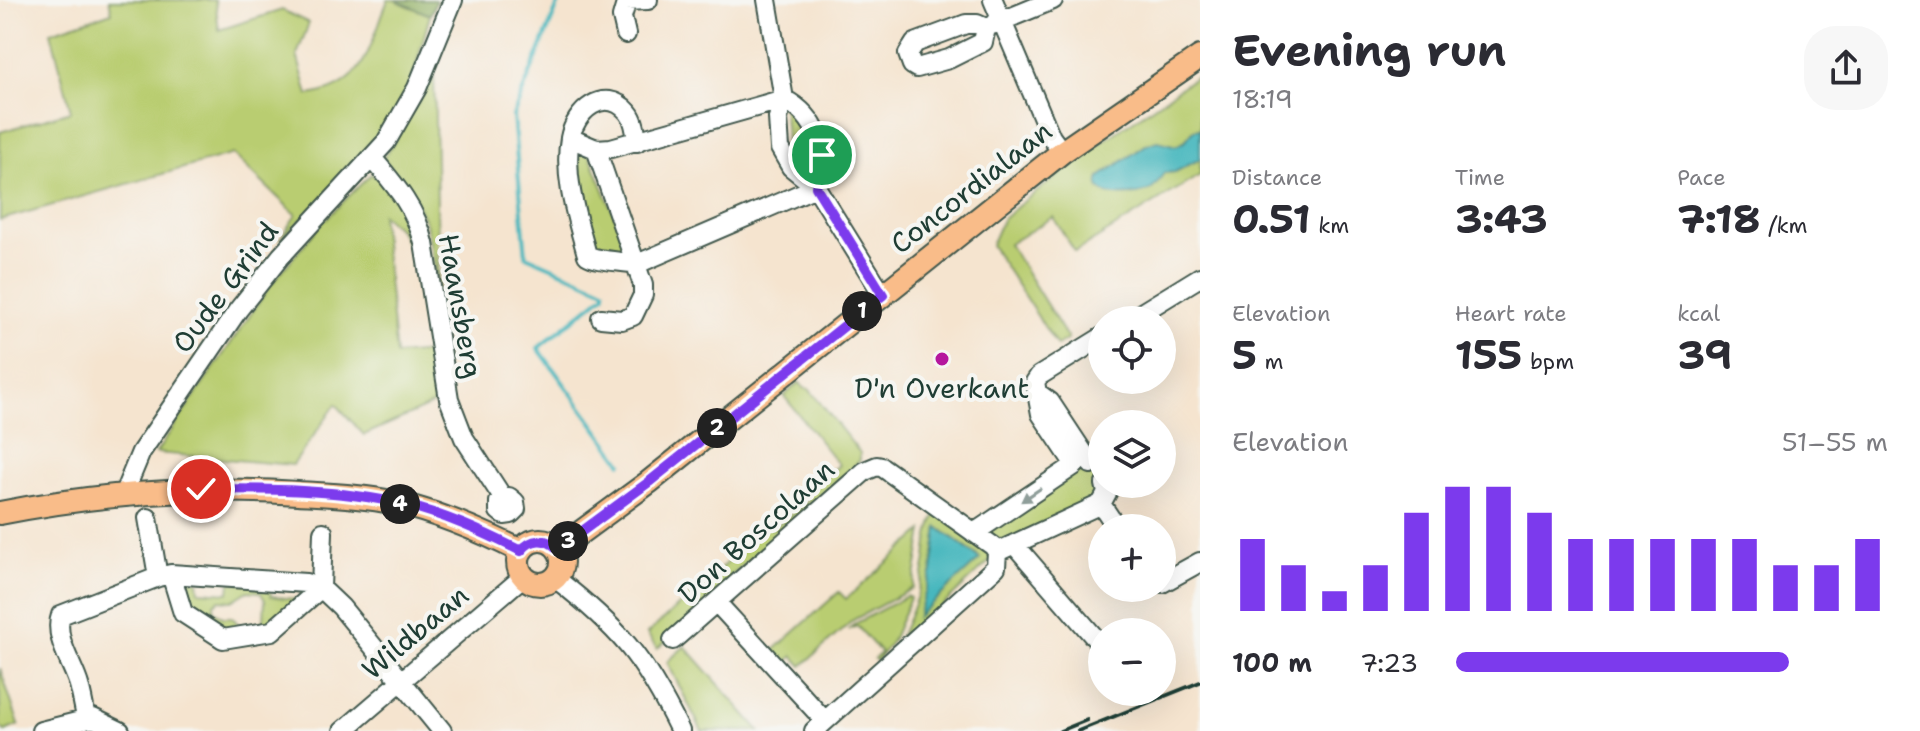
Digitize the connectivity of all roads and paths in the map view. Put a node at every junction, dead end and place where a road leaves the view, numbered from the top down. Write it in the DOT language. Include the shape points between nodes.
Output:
graph roads {
  1 [pos="453,0"];
  2 [pos="627,0"];
  3 [pos="648,0"];
  4 [pos="767,0"];
  5 [pos="993,0"];
  6 [pos="1053,0"];
  7 [pos="994,24"];
  8 [pos="626,34"];
  9 [pos="1200,57"];
  10 [pos="784,99"];
  11 [pos="570,138"];
  12 [pos="637,142"];
  13 [pos="596,149"];
  14 [pos="1062,152"];
  15 [pos="373,159"];
  16 [pos="816,187"];
  17 [pos="637,264"];
  18 [pos="1200,277"];
  19 [pos="883,295"];
  20 [pos="1153,306"];
  21 [pos="601,318"];
  22 [pos="1088,346"];
  23 [pos="1083,464"];
  24 [pos="1088,468"];
  25 [pos="135,492"];
  26 [pos="503,498"];
  27 [pos="1104,498"];
  28 [pos="1101,504"];
  29 [pos="0,513"];
  30 [pos="1108,514"];
  31 [pos="148,518"];
  32 [pos="323,532"];
  33 [pos="974,533"];
  34 [pos="1005,548"];
  35 [pos="558,549"];
  36 [pos="521,551"];
  37 [pos="1200,562"];
  38 [pos="164,575"];
  39 [pos="1176,575"];
  40 [pos="524,576"];
  41 [pos="555,578"];
  42 [pos="321,588"];
  43 [pos="717,603"];
  44 [pos="1088,632"];
  45 [pos="673,640"];
  46 [pos="399,681"];
  47 [pos="86,718"];
  48 [pos="819,726"];
  49 [pos="41,731"];
  50 [pos="120,731"];
  51 [pos="343,731"];
  52 [pos="442,731"];
  53 [pos="680,731"];
  1 -- 15 [label="street" via="403,115"];
  2 -- 3 [label="street"];
  2 -- 8 [label="street" via="622,17"];
  4 -- 10 [label="street"];
  5 -- 7 [label="street"];
  6 -- 7 [label="street"];
  7 -- 14 [label="street"];
  9 -- 14 [label="main road, Concordialaan"];
  10 -- 12 [label="street"];
  10 -- 16 [label="street" via="817,133 822,166"];
  10 -- 16 [label="street" via="778,118 780,148 798,175"];
  11 -- 12 [label="street" via="580,114 603,102 628,112"];
  11 -- 13 [label="street"];
  11 -- 17 [label="street" via="572,203 587,255"];
  12 -- 13 [label="street"];
  13 -- 17 [label="street"];
  14 -- 19 [label="main road, Concordialaan"];
  15 -- 25 [label="street, Oude Grind" via="259,283 137,460"];
  15 -- 26 [label="street, Haansberg" via="418,221 452,409 464,438"];
  16 -- 17 [label="street"];
  16 -- 19 [label="street"];
  17 -- 21 [label="street" via="643,285 638,310 622,320"];
  18 -- 20 [label="street"];
  19 -- 35 [label="main road, Concordialaan"];
  22 -- 23 [label="street" via="1039,376 1037,390 1050,402"];
  23 -- 24 [label="street"];
  23 -- 33 [label="street, one-way"];
  25 -- 29 [label="main road"];
  25 -- 36 [label="main road" via="272,491 379,500 456,522"];
  27 -- 28 [label="street"];
  28 -- 30 [label="street"];
  28 -- 34 [label="street"];
  31 -- 38 [label="street"];
  32 -- 42 [label="street"];
  33 -- 34 [label="street"];
  33 -- 43 [label="street, Don Boscolaan" via="877,466 865,471"];
  34 -- 44 [label="street"];
  34 -- 48 [label="street" via="991,573"];
  35 -- 36 [label="main road" via="539,540"];
  35 -- 41 [label="main road" via="562,564"];
  36 -- 40 [label="main road"];
  37 -- 39 [label="street"];
  38 -- 42 [label="street"];
  38 -- 42 [label="street" via="183,613 223,639 272,631"];
  38 -- 47 [label="street" via="61,615 61,636"];
  40 -- 41 [label="main road" via="538,583"];
  40 -- 46 [label="street, Wildbaan"];
  41 -- 53 [label="street" via="630,646"];
  42 -- 46 [label="street"];
  43 -- 45 [label="street, Don Boscolaan"];
  43 -- 48 [label="street"];
  46 -- 51 [label="street, Wildbaan"];
  46 -- 52 [label="street"];
  47 -- 49 [label="street"];
  47 -- 50 [label="street"];
}
